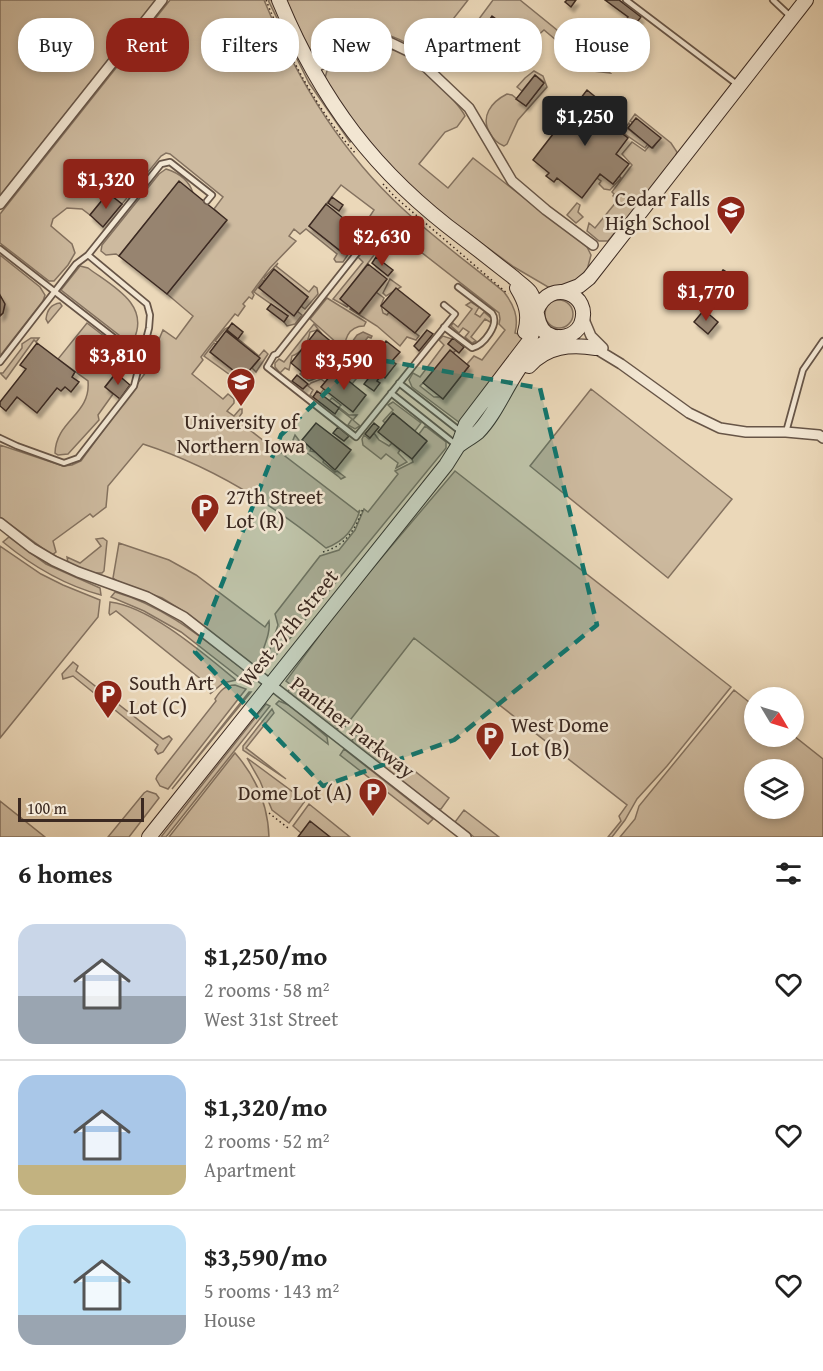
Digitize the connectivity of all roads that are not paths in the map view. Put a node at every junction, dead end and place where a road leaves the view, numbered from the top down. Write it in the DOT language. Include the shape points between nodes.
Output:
graph roads {
  1 [pos="162,0"];
  2 [pos="279,0"];
  3 [pos="626,0"];
  4 [pos="773,0"];
  5 [pos="806,0"];
  6 [pos="792,18"];
  7 [pos="392,43"];
  8 [pos="311,67"];
  9 [pos="314,72"];
  10 [pos="738,86"];
  11 [pos="207,201"];
  12 [pos="0,204"];
  13 [pos="367,221"];
  14 [pos="376,229"];
  15 [pos="629,229"];
  16 [pos="392,235"];
  17 [pos="593,245"];
  18 [pos="0,249"];
  19 [pos="88,255"];
  20 [pos="501,266"];
  21 [pos="513,278"];
  22 [pos="458,287"];
  23 [pos="55,292"];
  24 [pos="561,292"];
  25 [pos="444,305"];
  26 [pos="537,314"];
  27 [pos="583,315"];
  28 [pos="444,327"];
  29 [pos="561,337"];
  30 [pos="823,341"];
  31 [pos="602,352"];
  32 [pos="140,358"];
  33 [pos="0,362"];
  34 [pos="510,368"];
  35 [pos="399,383"];
  36 [pos="391,393"];
  37 [pos="503,398"];
  38 [pos="432,409"];
  39 [pos="424,419"];
  40 [pos="786,432"];
  41 [pos="0,438"];
  42 [pos="823,438"];
  43 [pos="464,439"];
  44 [pos="0,523"];
  45 [pos="269,684"];
  46 [pos="149,837"];
  47 [pos="466,837"];
  1 -- 12 [label="street"];
  2 -- 8 [label="main road"];
  3 -- 10 [label="lane"];
  4 -- 6 [label="lane"];
  5 -- 6 [label="main road"];
  6 -- 10 [label="main road"];
  7 -- 17 [label="street" via="410,52 469,108 512,181"];
  9 -- 20 [label="main road" via="345,122 390,175 437,218"];
  10 -- 15 [label="main road"];
  11 -- 19 [label="lane" via="212,195 170,162 161,164"];
  13 -- 14 [label="lane"];
  14 -- 16 [label="lane"];
  14 -- 36 [label="lane" via="267,367 356,437"];
  15 -- 24 [label="main road" via="589,278"];
  15 -- 27 [label="main road" via="591,288"];
  18 -- 23 [label="lane"];
  19 -- 23 [label="lane"];
  19 -- 32 [label="lane" via="150,309"];
  20 -- 21 [label="main road"];
  20 -- 24 [label="main road" via="543,288"];
  21 -- 26 [label="main road" via="531,294"];
  21 -- 34 [label="main road" via="528,316"];
  22 -- 28 [label="lane" via="492,313 495,324 479,346 472,348"];
  23 -- 32 [label="lane"];
  23 -- 33 [label="lane"];
  24 -- 26 [label="main road" via="545,297"];
  24 -- 27 [label="main road" via="578,300"];
  25 -- 28 [label="lane" via="455,314"];
  26 -- 29 [label="main road" via="544,332"];
  26 -- 34 [label="main road, West 27th Street" via="530,340"];
  27 -- 29 [label="main road" via="574,333"];
  27 -- 31 [label="street"];
  28 -- 35 [label="lane"];
  29 -- 31 [label="street"];
  29 -- 37 [label="main road, West 27th Street" via="540,344 527,356"];
  30 -- 40 [label="lane" via="803,370"];
  31 -- 37 [label="main road" via="566,346 545,353 531,363"];
  31 -- 40 [label="street" via="689,413 720,428"];
  32 -- 41 [label="lane" via="134,386 74,460 56,461"];
  34 -- 43 [label="main road, West 27th Street" via="466,424"];
  35 -- 36 [label="lane"];
  35 -- 38 [label="lane"];
  36 -- 39 [label="lane"];
  37 -- 43 [label="main road, West 27th Street" via="477,432"];
  38 -- 39 [label="lane"];
  38 -- 43 [label="lane"];
  39 -- 43 [label="lane"];
  40 -- 42 [label="street"];
  43 -- 45 [label="main road, West 27th Street"];
  44 -- 45 [label="street, Panther Parkway" via="54,561 147,597 184,617"];
  45 -- 46 [label="main road, West 27th Street"];
  45 -- 47 [label="street, Panther Parkway"];
}
